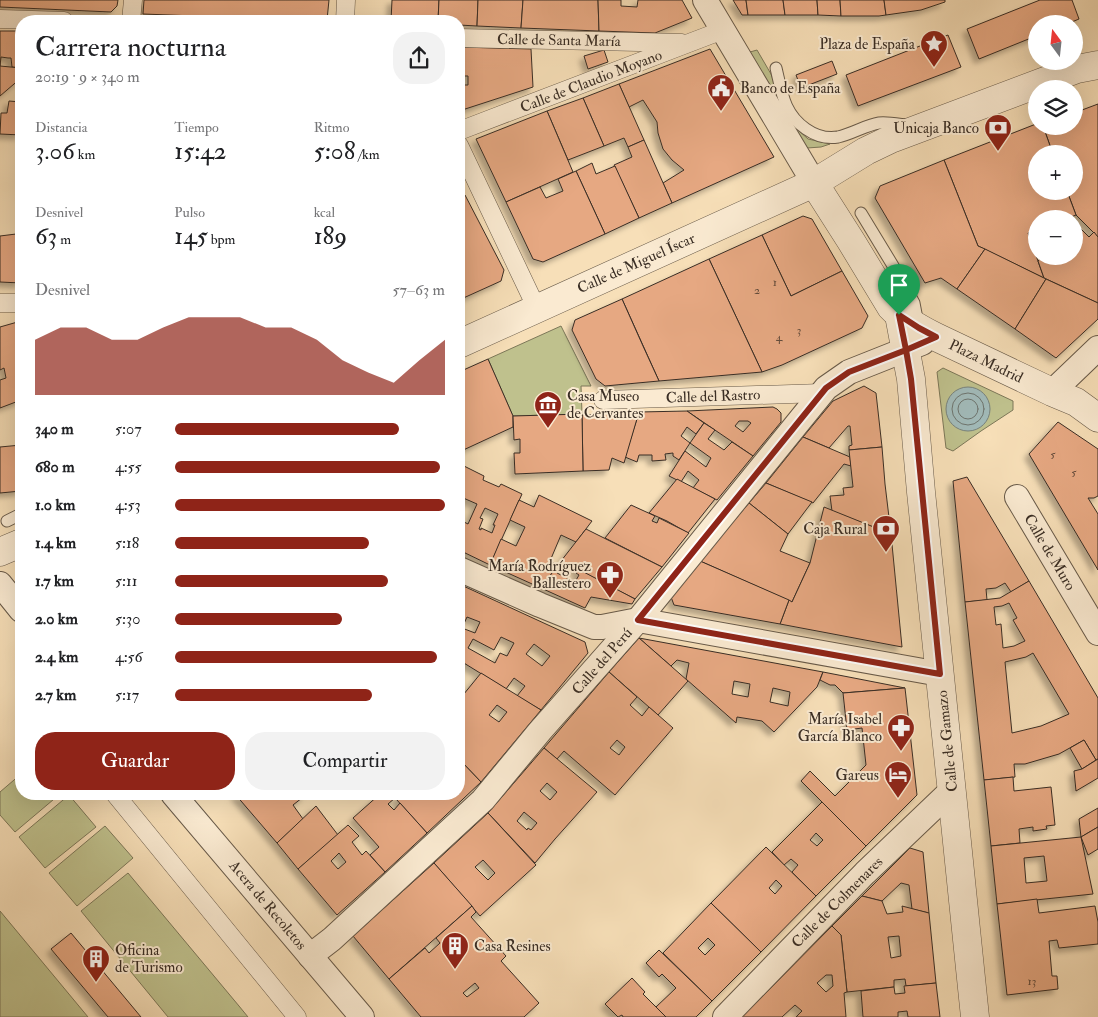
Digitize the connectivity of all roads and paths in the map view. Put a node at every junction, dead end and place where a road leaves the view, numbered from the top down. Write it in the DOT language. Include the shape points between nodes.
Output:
graph roads {
  1 [pos="133,0"];
  2 [pos="346,0"];
  3 [pos="705,0"];
  4 [pos="132,15"];
  5 [pos="345,15"];
  6 [pos="0,19"];
  7 [pos="15,19"];
  8 [pos="722,30"];
  9 [pos="465,38"];
  10 [pos="690,43"];
  11 [pos="1091,62"];
  12 [pos="776,68"];
  13 [pos="928,126"];
  14 [pos="465,129"];
  15 [pos="465,158"];
  16 [pos="814,183"];
  17 [pos="861,213"];
  18 [pos="0,303"];
  19 [pos="15,303"];
  20 [pos="537,309"];
  21 [pos="915,333"];
  22 [pos="465,341"];
  23 [pos="1098,348"];
  24 [pos="822,392"];
  25 [pos="1064,397"];
  26 [pos="603,400"];
  27 [pos="1098,418"];
  28 [pos="919,465"];
  29 [pos="1017,496"];
  30 [pos="14,532"];
  31 [pos="0,552"];
  32 [pos="465,572"];
  33 [pos="0,584"];
  34 [pos="15,603"];
  35 [pos="638,620"];
  36 [pos="1098,632"];
  37 [pos="940,674"];
  38 [pos="952,790"];
  39 [pos="120,800"];
  40 [pos="178,800"];
  41 [pos="310,956"];
  42 [pos="297,1017"];
  43 [pos="362,1017"];
  44 [pos="725,1017"];
  45 [pos="976,1017"];
  1 -- 4 [label="street"];
  2 -- 5 [label="street"];
  3 -- 8 [label="street"];
  6 -- 7 [label="street"];
  8 -- 10 [label="street, Calle de Claudio Moyano"];
  8 -- 16 [label="street"];
  9 -- 10 [label="street, Calle de Santa María"];
  10 -- 14 [label="street, Calle de Claudio Moyano"];
  11 -- 13 [label="street"];
  12 -- 13 [label="lane" via="790,116 812,134 827,138 840,136 879,123"];
  13 -- 16 [label="street" via="866,151"];
  15 -- 20 [label="street"];
  16 -- 20 [label="street, Calle de Miguel Íscar"];
  16 -- 21 [label="street, Plaza Madrid" via="891,307"];
  17 -- 21 [label="lane" via="914,303"];
  18 -- 19 [label="street"];
  20 -- 22 [label="street, Calle de Miguel Íscar"];
  21 -- 24 [label="street, Calle del Perú"];
  21 -- 25 [label="street, Plaza Madrid"];
  21 -- 28 [label="street, Plaza Madrid" via="911,379"];
  23 -- 25 [label="street"];
  24 -- 26 [label="street, Calle del Rastro"];
  24 -- 35 [label="street, Calle del Perú"];
  25 -- 27 [label="street, Plaza Madrid"];
  28 -- 37 [label="street, Calle de Gamazo"];
  29 -- 36 [label="street, Calle de Muro"];
  30 -- 31 [label="street"];
  32 -- 35 [label="street" via="594,627"];
  33 -- 34 [label="street"];
  35 -- 37 [label="street"];
  35 -- 41 [label="street, Calle del Perú" via="483,800"];
  37 -- 38 [label="street, Calle de Gamazo"];
  38 -- 44 [label="street, Calle de Colmenares" via="864,873"];
  38 -- 45 [label="street, Calle de Gamazo"];
  39 -- 42 [label="street"];
  40 -- 41 [label="street, Acera de Recoletos"];
  41 -- 43 [label="street, Acera de Recoletos"];
}
